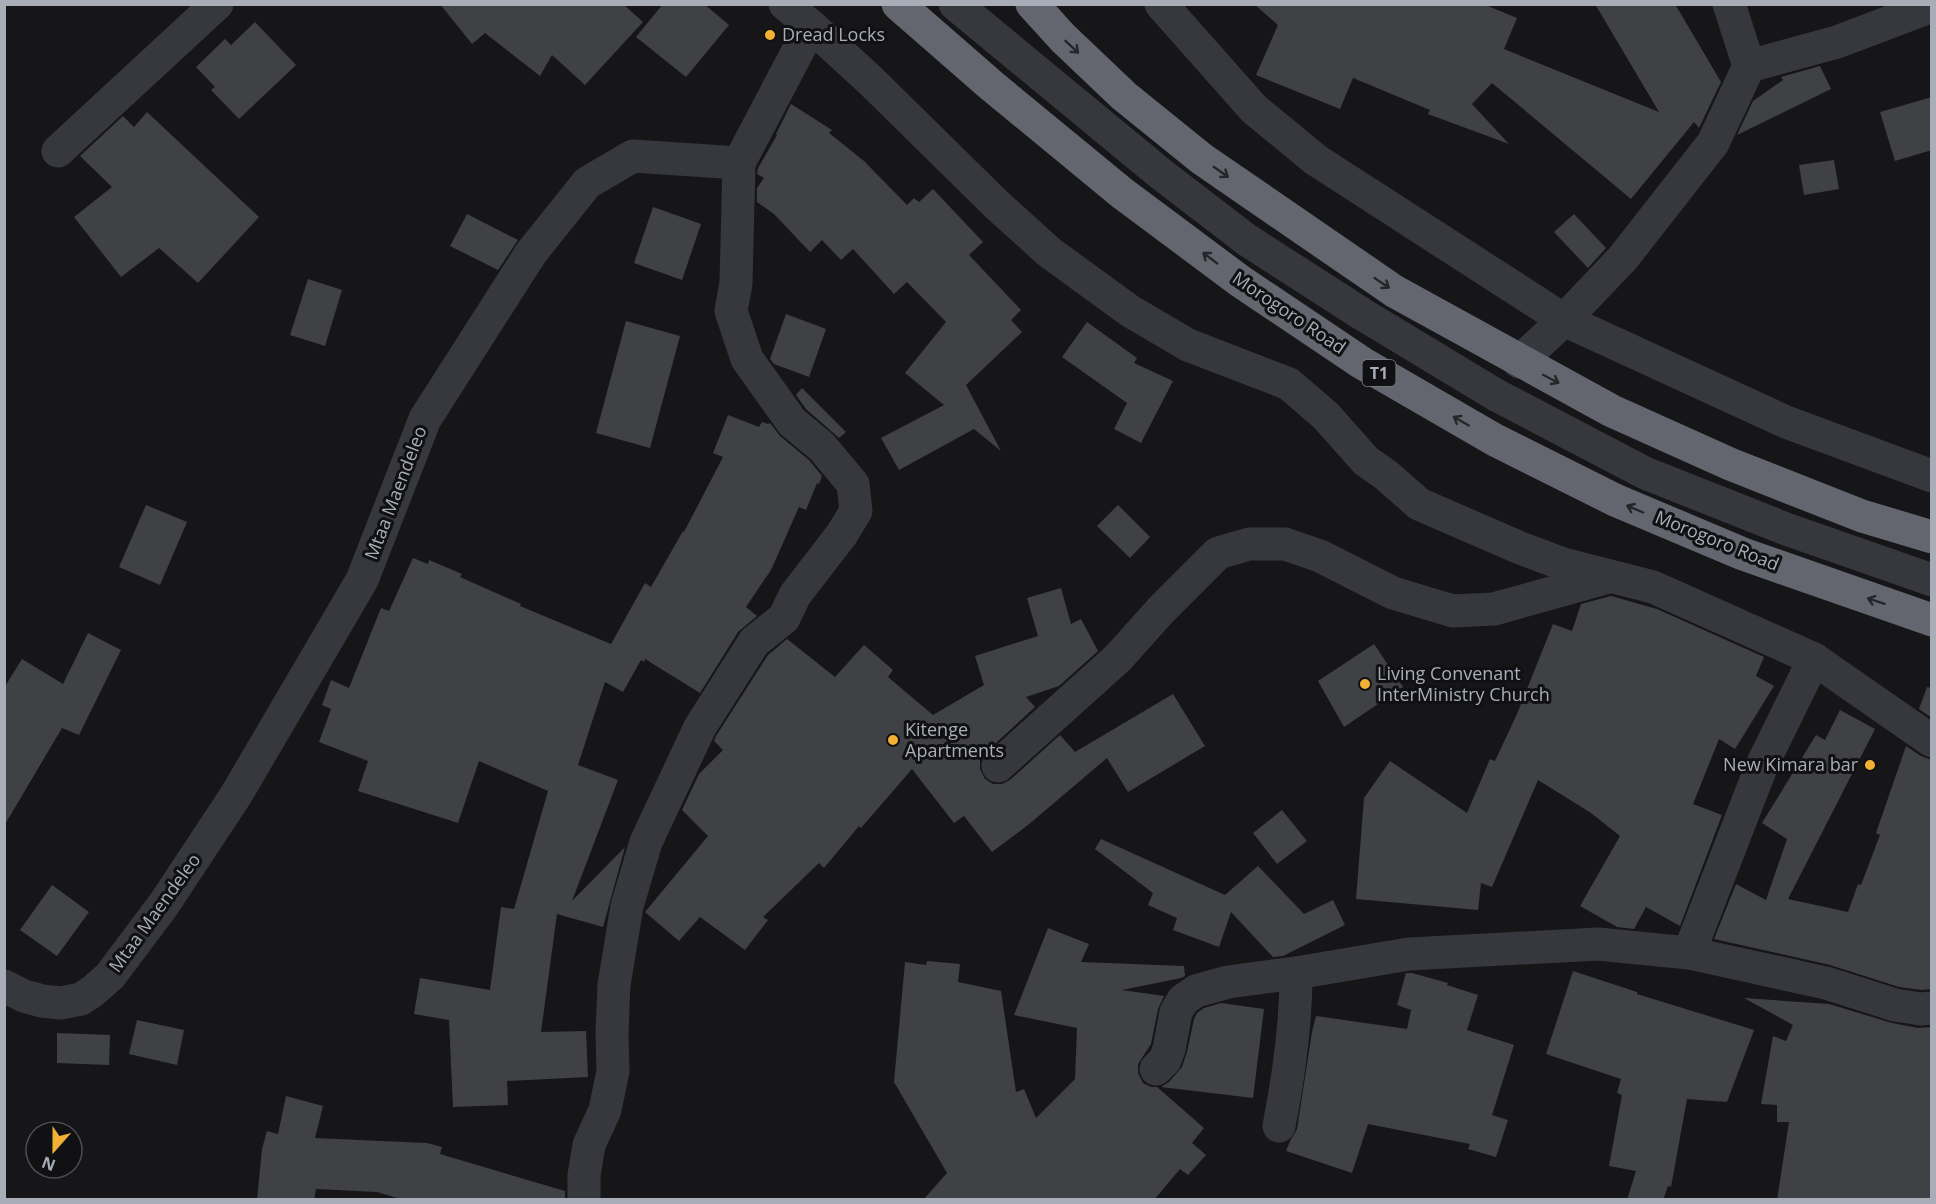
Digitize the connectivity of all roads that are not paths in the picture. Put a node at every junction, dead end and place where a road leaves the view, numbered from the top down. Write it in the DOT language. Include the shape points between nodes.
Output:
graph roads {
  1 [pos="217,4"];
  2 [pos="785,4"];
  3 [pos="898,4"];
  4 [pos="955,4"];
  5 [pos="988,4"];
  6 [pos="1032,4"];
  7 [pos="1161,4"];
  8 [pos="1729,4"];
  9 [pos="1932,6"];
  10 [pos="811,26"];
  11 [pos="1749,66"];
  12 [pos="1089,113"];
  13 [pos="58,151"];
  14 [pos="739,163"];
  15 [pos="1564,320"];
  16 [pos="1519,362"];
  17 [pos="1932,476"];
  18 [pos="1932,537"];
  19 [pos="1610,576"];
  20 [pos="1932,580"];
  21 [pos="1932,620"];
  22 [pos="1814,659"];
  23 [pos="1932,741"];
  24 [pos="998,766"];
  25 [pos="1689,953"];
  26 [pos="1296,973"];
  27 [pos="4,986"];
  28 [pos="1932,1008"];
  29 [pos="1156,1069"];
  30 [pos="1279,1126"];
  31 [pos="584,1200"];
  1 -- 13 [label="street"];
  2 -- 10 [label="street"];
  21 -- 3 [label="highway, Morogoro Road / T1, one-way" via="1743,554 1616,500 1495,440 1362,363 1240,281 1122,193"];
  4 -- 12 [label="street, Morogoro Road"];
  5 -- 12 [label="street, Morogoro Road"];
  6 -- 16 [label="highway, one-way" via="1124,96 1202,159 1394,291"];
  7 -- 15 [label="street" via="1254,109 1316,160"];
  8 -- 11 [label="street"];
  9 -- 11 [label="street" via="1837,42"];
  10 -- 14 [label="street"];
  10 -- 19 [label="street" via="1019,226 1130,311 1188,345 1289,384 1326,416 1366,461 1419,504 1563,564"];
  11 -- 15 [label="street" via="1713,143 1623,258"];
  12 -- 20 [label="street, Morogoro Road" via="1247,240 1496,395 1645,473 1786,529"];
  14 -- 27 [label="street, Mtaa Maendeleo" via="633,156 587,183 531,253 425,419 362,579 236,795 164,904 110,976 81,999 42,1001"];
  14 -- 31 [label="street" via="736,283 731,311 747,359 792,422 822,447 853,484 856,511 795,595 784,618 754,642 700,727 646,842 627,906 614,985 613,1071 605,1110 589,1145"];
  15 -- 16 [label="street"];
  15 -- 17 [label="street" via="1786,422"];
  16 -- 18 [label="highway, one-way" via="1612,411 1730,464 1862,516"];
  19 -- 22 [label="street" via="1653,588"];
  19 -- 24 [label="street" via="1494,609 1452,611 1393,593 1320,556 1285,544 1249,544 1218,553 1118,658"];
  22 -- 23 [label="street"];
  22 -- 25 [label="street" via="1762,765"];
  25 -- 26 [label="street" via="1598,944 1409,954"];
  25 -- 28 [label="street" via="1826,983 1895,1005"];
  26 -- 29 [label="street" via="1228,981 1196,991 1183,1000 1176,1012 1169,1049"];
  26 -- 30 [label="street" via="1292,1046"];
}
